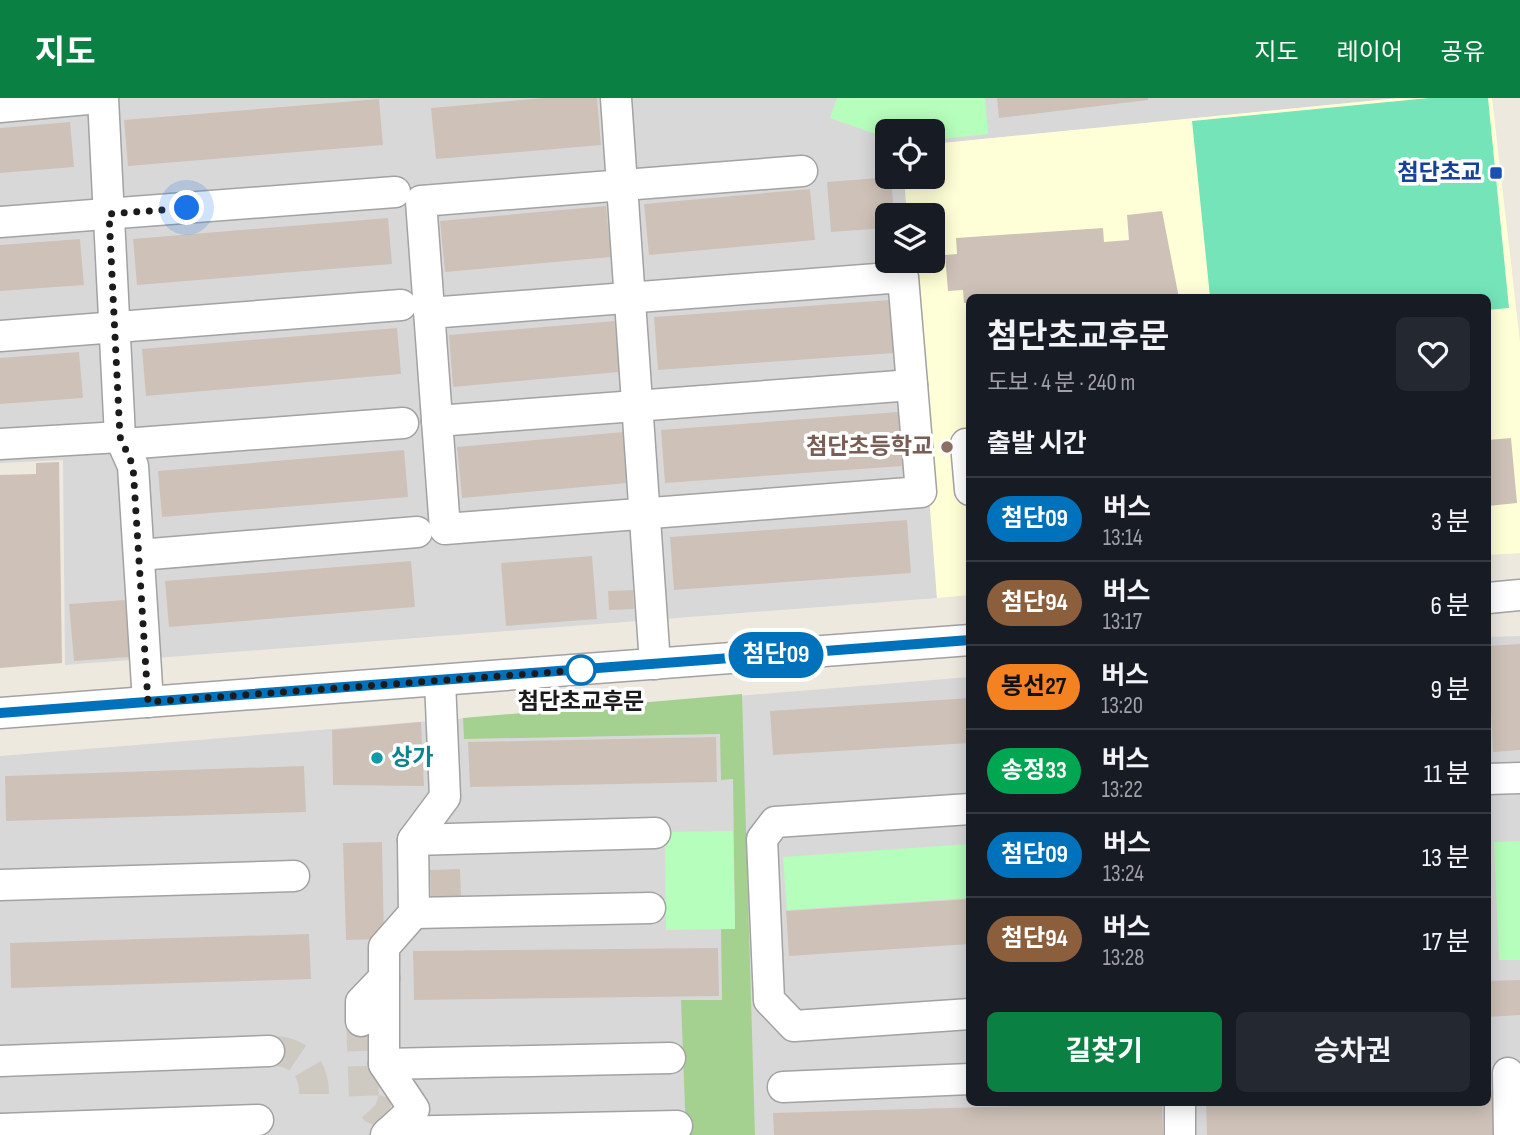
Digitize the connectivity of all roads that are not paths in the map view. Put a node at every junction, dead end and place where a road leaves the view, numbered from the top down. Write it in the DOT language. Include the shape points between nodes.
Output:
graph roads {
  1 [pos="101,98"];
  2 [pos="616,98"];
  3 [pos="0,107"];
  4 [pos="802,171"];
  5 [pos="622,185"];
  6 [pos="395,192"];
  7 [pos="109,214"];
  8 [pos="0,222"];
  9 [pos="630,297"];
  10 [pos="415,309"];
  11 [pos="115,327"];
  12 [pos="0,336"];
  13 [pos="912,385"];
  14 [pos="637,406"];
  15 [pos="437,421"];
  16 [pos="403,423"];
  17 [pos="122,441"];
  18 [pos="0,444"];
  19 [pos="645,513"];
  20 [pos="417,533"];
  21 [pos="139,555"];
  22 [pos="1520,595"];
  23 [pos="1491,598"];
  24 [pos="966,640"];
  25 [pos="655,664"];
  26 [pos="440,681"];
  27 [pos="148,702"];
  28 [pos="0,713"];
  29 [pos="1520,778"];
  30 [pos="1491,779"];
  31 [pos="966,809"];
  32 [pos="655,833"];
  33 [pos="413,840"];
  34 [pos="294,876"];
  35 [pos="0,885"];
  36 [pos="650,908"];
  37 [pos="414,913"];
  38 [pos="384,978"];
  39 [pos="966,1014"];
  40 [pos="361,1021"];
  41 [pos="269,1051"];
  42 [pos="670,1058"];
  43 [pos="0,1061"];
  44 [pos="384,1064"];
  45 [pos="1508,1073"];
  46 [pos="966,1079"];
  47 [pos="783,1087"];
  48 [pos="1180,1106"];
  49 [pos="258,1120"];
  50 [pos="677,1126"];
  51 [pos="0,1129"];
  52 [pos="388,1134"];
  53 [pos="1180,1135"];
  54 [pos="1509,1135"];
  1 -- 3 [label="street"];
  1 -- 7 [label="street"];
  2 -- 5 [label="street"];
  4 -- 5 [label="street"];
  5 -- 9 [label="street"];
  5 -- 10 [label="street" via="421,201"];
  6 -- 7 [label="street"];
  7 -- 8 [label="street"];
  7 -- 11 [label="street"];
  9 -- 10 [label="street"];
  9 -- 13 [label="street" via="903,277"];
  9 -- 14 [label="street"];
  10 -- 11 [label="street"];
  10 -- 15 [label="street"];
  11 -- 12 [label="street"];
  11 -- 17 [label="street"];
  13 -- 14 [label="street"];
  13 -- 19 [label="street" via="921,492"];
  14 -- 15 [label="street"];
  14 -- 19 [label="street"];
  15 -- 19 [label="street" via="445,529"];
  16 -- 17 [label="street"];
  17 -- 18 [label="street"];
  17 -- 21 [label="street" via="133,466"];
  19 -- 25 [label="street"];
  20 -- 21 [label="street"];
  21 -- 27 [label="street"];
  22 -- 23 [label="street"];
  24 -- 25 [label="street"];
  25 -- 26 [label="street"];
  26 -- 27 [label="street"];
  26 -- 33 [label="street" via="446,797"];
  27 -- 28 [label="street"];
  29 -- 30 [label="street"];
  31 -- 39 [label="street" via="775,822 762,839 769,1000 794,1026"];
  32 -- 33 [label="street"];
  33 -- 37 [label="street"];
  34 -- 35 [label="street"];
  36 -- 37 [label="street"];
  37 -- 38 [label="street" via="384,947"];
  38 -- 40 [label="street" via="361,1002"];
  38 -- 44 [label="street"];
  41 -- 43 [label="street"];
  42 -- 44 [label="street"];
  44 -- 52 [label="street" via="414,1109"];
  45 -- 54 [label="street"];
  46 -- 47 [label="street"];
  48 -- 53 [label="street"];
  49 -- 51 [label="street"];
  50 -- 52 [label="street"];
}
